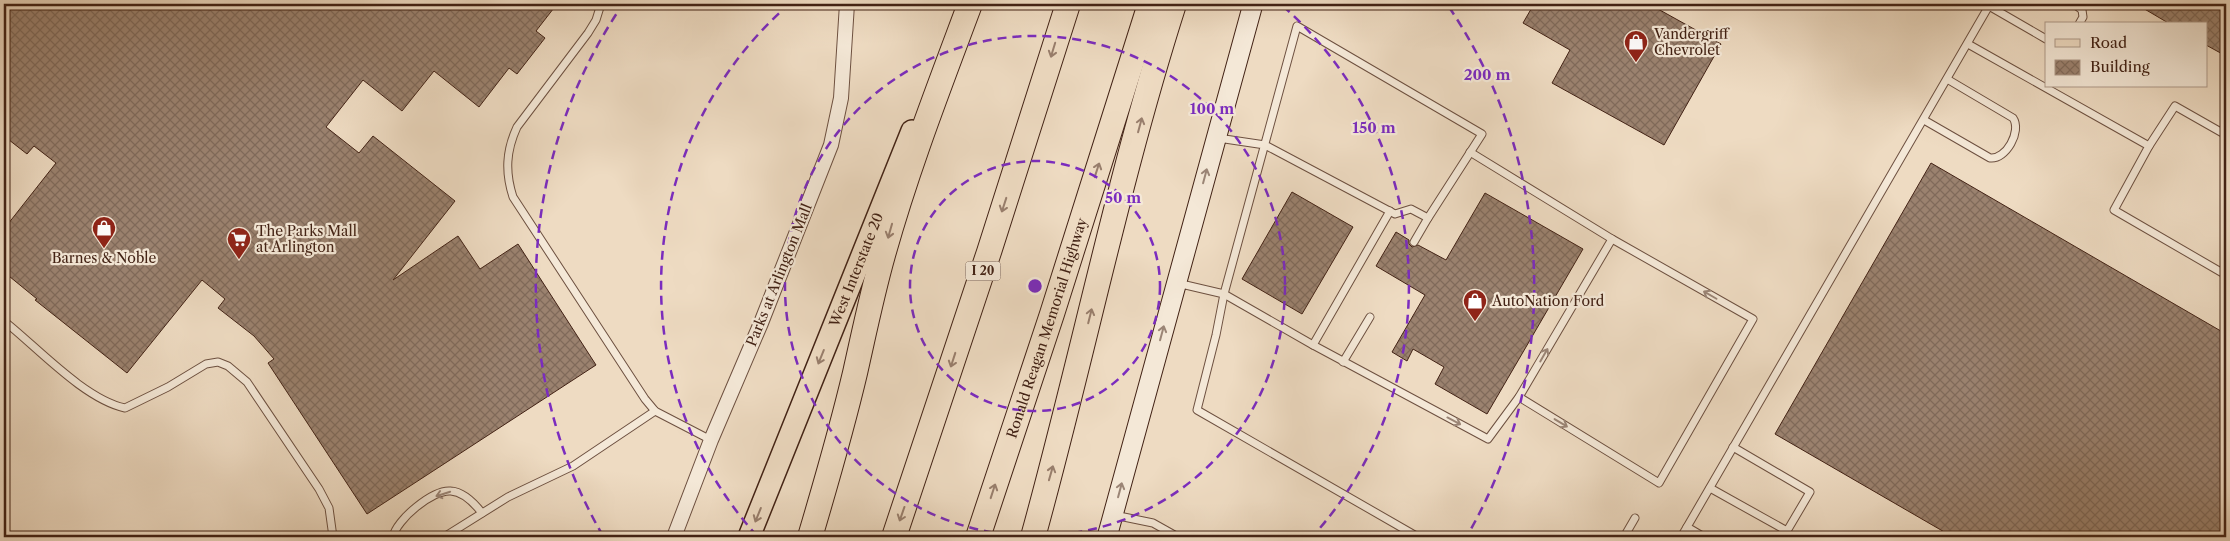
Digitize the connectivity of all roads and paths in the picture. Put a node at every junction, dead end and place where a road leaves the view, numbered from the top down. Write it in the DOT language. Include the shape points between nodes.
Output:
graph roads {
  1 [pos="601,4"];
  2 [pos="847,4"];
  3 [pos="964,4"];
  4 [pos="970,4"];
  5 [pos="1068,4"];
  6 [pos="1150,4"];
  7 [pos="1174,4"];
  8 [pos="1253,4"];
  9 [pos="2074,4"];
  10 [pos="1990,5"];
  11 [pos="2080,22"];
  12 [pos="2045,38"];
  13 [pos="1968,44"];
  14 [pos="1947,79"];
  15 [pos="2045,87"];
  16 [pos="2046,88"];
  17 [pos="1924,120"];
  18 [pos="2226,135"];
  19 [pos="1215,138"];
  20 [pos="1265,145"];
  21 [pos="2149,146"];
  22 [pos="1470,152"];
  23 [pos="1390,211"];
  24 [pos="1428,218"];
  25 [pos="1612,239"];
  26 [pos="1414,242"];
  27 [pos="2226,275"];
  28 [pos="1176,282"];
  29 [pos="1224,294"];
  30 [pos="869,306"];
  31 [pos="1370,317"];
  32 [pos="4,321"];
  33 [pos="1313,346"];
  34 [pos="1343,362"];
  35 [pos="1519,398"];
  36 [pos="655,410"];
  37 [pos="711,440"];
  38 [pos="1733,448"];
  39 [pos="1710,488"];
  40 [pos="482,513"];
  41 [pos="1113,515"];
  42 [pos="1635,518"];
  43 [pos="1686,527"];
  44 [pos="1165,534"];
  45 [pos="333,537"];
  46 [pos="393,537"];
  47 [pos="444,537"];
  48 [pos="674,537"];
  49 [pos="748,537"];
  50 [pos="795,537"];
  51 [pos="810,537"];
  52 [pos="894,537"];
  53 [pos="978,537"];
  54 [pos="1033,537"];
  55 [pos="1107,537"];
  56 [pos="1178,537"];
  57 [pos="1418,537"];
  58 [pos="1624,537"];
  59 [pos="1681,537"];
  60 [pos="1704,537"];
  1 -- 36 [label="lane" via="588,33 517,127 510,142 508,180 513,197"];
  2 -- 37 [label="street, Parks at Arlington Mall" via="841,98 831,145"];
  3 -- 49 [label="main road, West Interstate 20, one-way"];
  4 -- 30 [label="highway, one-way" via="924,125"];
  5 -- 52 [label="highway, I 20, one-way"];
  53 -- 6 [label="highway, Ronald Reagan Memorial Highway, one-way"];
  54 -- 7 [label="highway, one-way"];
  8 -- 19 [label="main road"];
  9 -- 11 [label="lane" via="2082,10 2084,17"];
  10 -- 12 [label="lane"];
  10 -- 13 [label="lane"];
  13 -- 14 [label="lane"];
  13 -- 15 [label="lane"];
  14 -- 17 [label="lane"];
  14 -- 17 [label="lane" via="2013,118 2017,131 2002,156 1996,159"];
  16 -- 21 [label="lane"];
  17 -- 38 [label="lane"];
  18 -- 21 [label="lane" via="2175,106"];
  19 -- 20 [label="lane"];
  28 -- 19 [label="main road, one-way"];
  20 -- 22 [label="lane" via="1298,26 1482,134"];
  20 -- 23 [label="lane"];
  20 -- 29 [label="lane"];
  21 -- 27 [label="lane" via="2114,210"];
  22 -- 24 [label="lane"];
  22 -- 25 [label="lane"];
  23 -- 24 [label="lane" via="1395,214 1411,209"];
  23 -- 33 [label="lane"];
  24 -- 26 [label="lane"];
  35 -- 25 [label="lane, one-way"];
  35 -- 25 [label="lane, one-way" via="1659,483 1753,319"];
  28 -- 29 [label="lane"];
  41 -- 28 [label="main road, one-way"];
  29 -- 33 [label="lane"];
  29 -- 57 [label="lane" via="1197,410"];
  30 -- 50 [label="highway"];
  30 -- 51 [label="highway" via="855,374"];
  31 -- 34 [label="lane"];
  32 -- 45 [label="lane" via="82,385 108,403 126,408 206,364 218,362 228,366 248,382 319,489 330,508"];
  33 -- 34 [label="lane"];
  34 -- 35 [label="lane, one-way" via="1488,440"];
  36 -- 37 [label="lane"];
  36 -- 40 [label="lane" via="572,466"];
  37 -- 48 [label="street, Parks at Arlington Mall"];
  38 -- 39 [label="lane"];
  38 -- 39 [label="lane" via="1810,492 1787,531"];
  39 -- 43 [label="lane"];
  40 -- 46 [label="lane, one-way" via="475,503 461,495 453,491 443,492 406,515"];
  40 -- 47 [label="lane"];
  41 -- 44 [label="lane" via="1153,523"];
  41 -- 55 [label="main road"];
  42 -- 58 [label="lane"];
  43 -- 59 [label="lane"];
  43 -- 60 [label="lane"];
  44 -- 56 [label="lane"];
}
